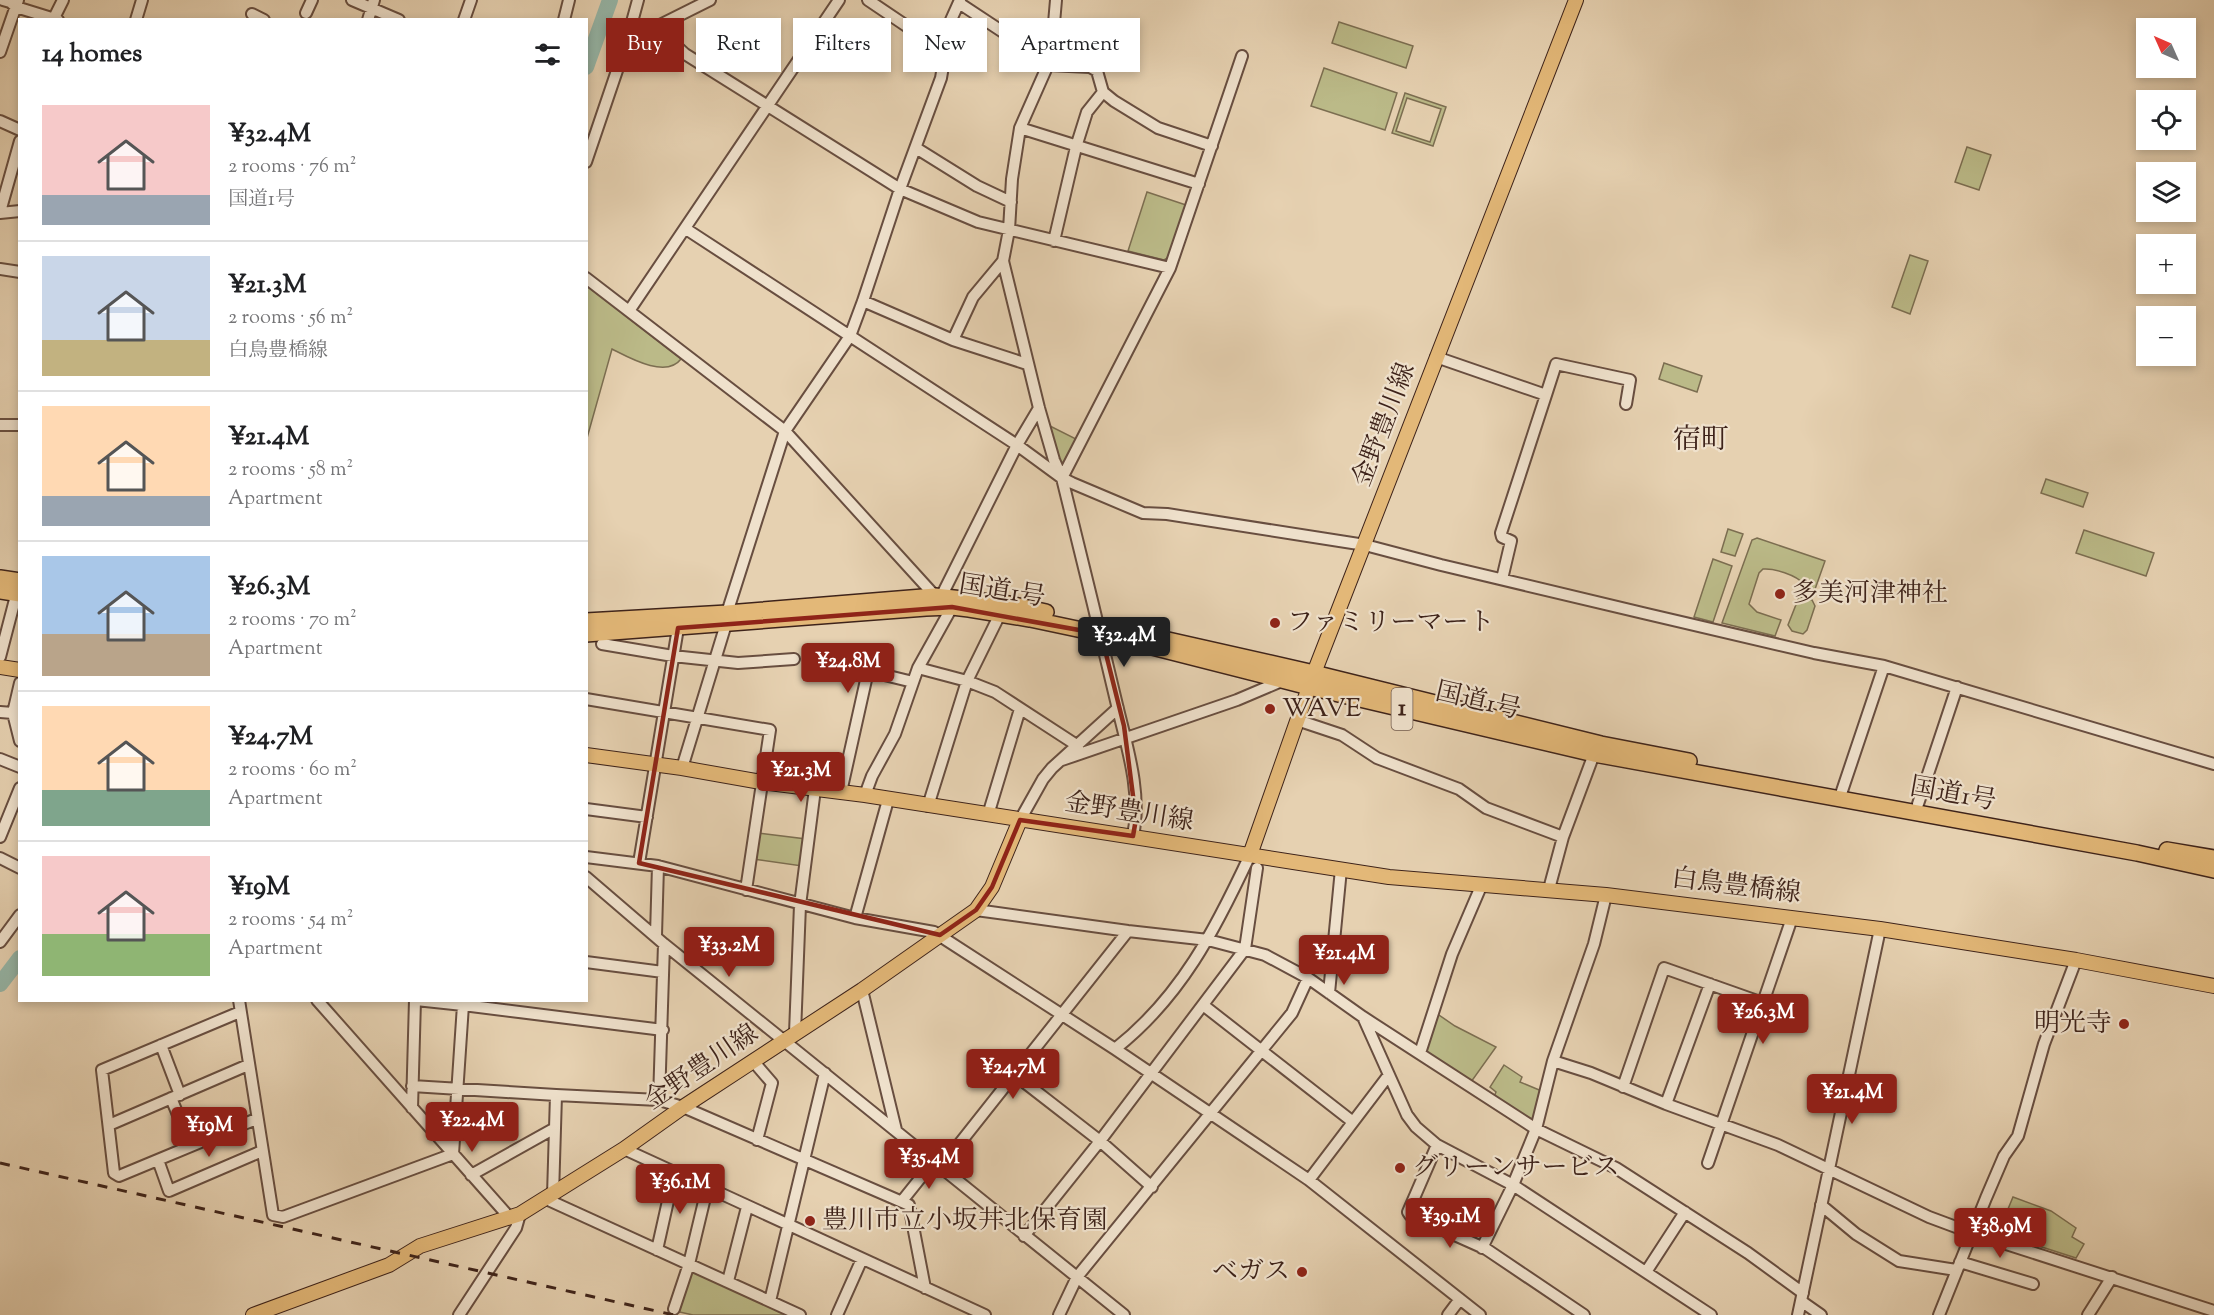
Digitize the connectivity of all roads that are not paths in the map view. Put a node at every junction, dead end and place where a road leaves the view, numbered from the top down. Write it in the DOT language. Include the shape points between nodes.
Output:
graph roads {
  1 [pos="3,0"];
  2 [pos="63,0"];
  3 [pos="142,0"];
  4 [pos="312,0"];
  5 [pos="352,0"];
  6 [pos="471,0"];
  7 [pos="569,0"];
  8 [pos="638,0"];
  9 [pos="710,0"];
  10 [pos="839,0"];
  11 [pos="868,0"];
  12 [pos="1056,0"];
  13 [pos="1576,0"];
  14 [pos="959,1"];
  15 [pos="17,4"];
  16 [pos="373,4"];
  17 [pos="306,13"];
  18 [pos="252,14"];
  19 [pos="52,18"];
  20 [pos="55,18"];
  21 [pos="137,18"];
  22 [pos="260,18"];
  23 [pos="396,18"];
  24 [pos="465,18"];
  25 [pos="564,18"];
  26 [pos="634,18"];
  27 [pos="674,18"];
  28 [pos="952,18"];
  29 [pos="1054,18"];
  30 [pos="903,24"];
  31 [pos="999,29"];
  32 [pos="0,52"];
  33 [pos="684,53"];
  34 [pos="1242,56"];
  35 [pos="617,72"];
  36 [pos="942,72"];
  37 [pos="1044,72"];
  38 [pos="1097,72"];
  39 [pos="1103,92"];
  40 [pos="767,107"];
  41 [pos="0,121"];
  42 [pos="1020,128"];
  43 [pos="18,129"];
  44 [pos="1212,146"];
  45 [pos="1076,147"];
  46 [pos="18,148"];
  47 [pos="916,148"];
  48 [pos="588,156"];
  49 [pos="1199,184"];
  50 [pos="900,189"];
  51 [pos="1011,202"];
  52 [pos="18,211"];
  53 [pos="0,213"];
  54 [pos="686,229"];
  55 [pos="1009,230"];
  56 [pos="1054,241"];
  57 [pos="1003,261"];
  58 [pos="1170,268"];
  59 [pos="0,269"];
  60 [pos="18,272"];
  61 [pos="588,280"];
  62 [pos="863,301"];
  63 [pos="629,311"];
  64 [pos="850,336"];
  65 [pos="953,340"];
  66 [pos="1437,357"];
  67 [pos="1027,364"];
  68 [pos="1546,395"];
  69 [pos="1626,404"];
  70 [pos="1039,408"];
  71 [pos="18,424"];
  72 [pos="0,425"];
  73 [pos="785,431"];
  74 [pos="1017,445"];
  75 [pos="1062,478"];
  76 [pos="1365,545"];
  77 [pos="0,578"];
  78 [pos="1502,579"];
  79 [pos="18,587"];
  80 [pos="18,588"];
  81 [pos="0,591"];
  82 [pos="18,592"];
  83 [pos="943,600"];
  84 [pos="1000,614"];
  85 [pos="727,618"];
  86 [pos="588,621"];
  87 [pos="678,628"];
  88 [pos="1100,629"];
  89 [pos="588,634"];
  90 [pos="602,644"];
  91 [pos="673,656"];
  92 [pos="0,657"];
  93 [pos="794,659"];
  94 [pos="714,661"];
  95 [pos="1884,666"];
  96 [pos="0,667"];
  97 [pos="918,668"];
  98 [pos="18,670"];
  99 [pos="1285,680"];
  100 [pos="1312,680"];
  101 [pos="913,681"];
  102 [pos="967,681"];
  103 [pos="1957,687"];
  104 [pos="18,692"];
  105 [pos="588,699"];
  106 [pos="1118,708"];
  107 [pos="1020,709"];
  108 [pos="664,711"];
  109 [pos="0,712"];
  110 [pos="13,713"];
  111 [pos="697,716"];
  112 [pos="1297,720"];
  113 [pos="18,733"];
  114 [pos="1126,738"];
  115 [pos="1078,746"];
  116 [pos="1594,754"];
  117 [pos="588,755"];
  118 [pos="0,759"];
  119 [pos="1062,760"];
  120 [pos="2214,764"];
  121 [pos="656,765"];
  122 [pos="18,766"];
  123 [pos="682,768"];
  124 [pos="761,782"];
  125 [pos="815,789"];
  126 [pos="1842,791"];
  127 [pos="841,792"];
  128 [pos="18,793"];
  129 [pos="865,795"];
  130 [pos="888,800"];
  131 [pos="1918,804"];
  132 [pos="928,806"];
  133 [pos="588,809"];
  134 [pos="988,815"];
  135 [pos="647,817"];
  136 [pos="1020,820"];
  137 [pos="1133,836"];
  138 [pos="0,837"];
  139 [pos="1563,837"];
  140 [pos="1250,855"];
  141 [pos="588,857"];
  142 [pos="0,858"];
  143 [pos="2214,858"];
  144 [pos="639,863"];
  145 [pos="18,864"];
  146 [pos="658,866"];
  147 [pos="1257,868"];
  148 [pos="1341,869"];
  149 [pos="2214,870"];
  150 [pos="588,879"];
  151 [pos="1482,884"];
  152 [pos="1549,889"];
  153 [pos="746,890"];
  154 [pos="1606,895"];
  155 [pos="800,905"];
  156 [pos="976,910"];
  157 [pos="18,918"];
  158 [pos="855,918"];
  159 [pos="1792,918"];
  160 [pos="1880,928"];
  161 [pos="1128,931"];
  162 [pos="656,935"];
  163 [pos="940,935"];
  164 [pos="1209,940"];
  165 [pos="0,942"];
  166 [pos="664,944"];
  167 [pos="1245,949"];
  168 [pos="2076,960"];
  169 [pos="588,962"];
  170 [pos="663,972"];
  171 [pos="1308,978"];
  172 [pos="1710,984"];
  173 [pos="2214,986"];
  174 [pos="862,990"];
  175 [pos="1329,993"];
  176 [pos="319,1002"];
  177 [pos="416,1002"];
  178 [pos="435,1002"];
  179 [pos="1763,1003"];
  180 [pos="463,1005"];
  181 [pos="1203,1005"];
  182 [pos="239,1006"];
  183 [pos="1063,1014"];
  184 [pos="1363,1017"];
  185 [pos="663,1030"];
  186 [pos="790,1037"];
  187 [pos="161,1046"];
  188 [pos="1115,1049"];
  189 [pos="1263,1051"];
  190 [pos="1420,1053"];
  191 [pos="753,1061"];
  192 [pos="1553,1061"];
  193 [pos="248,1065"];
  194 [pos="825,1073"];
  195 [pos="1152,1074"];
  196 [pos="1015,1075"];
  197 [pos="1388,1076"];
  198 [pos="412,1086"];
  199 [pos="1623,1087"];
  200 [pos="457,1088"];
  201 [pos="555,1095"];
  202 [pos="175,1096"];
  203 [pos="659,1100"];
  204 [pos="1666,1104"];
  205 [pos="683,1107"];
  206 [pos="412,1108"];
  207 [pos="1211,1114"];
  208 [pos="256,1119"];
  209 [pos="1353,1122"];
  210 [pos="109,1125"];
  211 [pos="1720,1125"];
  212 [pos="555,1128"];
  213 [pos="1536,1129"];
  214 [pos="896,1130"];
  215 [pos="758,1140"];
  216 [pos="1100,1141"];
  217 [pos="1437,1145"];
  218 [pos="191,1146"];
  219 [pos="624,1149"];
  220 [pos="262,1151"];
  221 [pos="453,1154"];
  222 [pos="158,1160"];
  223 [pos="804,1160"];
  224 [pos="1708,1163"];
  225 [pos="938,1164"];
  226 [pos="1828,1168"];
  227 [pos="471,1174"];
  228 [pos="674,1174"];
  229 [pos="1309,1180"];
  230 [pos="1513,1185"];
  231 [pos="1152,1187"];
  232 [pos="707,1189"];
  233 [pos="550,1197"];
  234 [pos="902,1202"];
  235 [pos="1821,1205"];
  236 [pos="747,1207"];
  237 [pos="1685,1212"];
  238 [pos="515,1216"];
  239 [pos="788,1226"];
  240 [pos="1972,1233"];
  241 [pos="1024,1236"];
  242 [pos="1482,1248"];
  243 [pos="657,1250"];
  244 [pos="862,1259"];
  245 [pos="689,1264"];
  246 [pos="1958,1266"];
  247 [pos="1646,1272"];
  248 [pos="1077,1277"];
  249 [pos="2112,1277"];
  250 [pos="728,1281"];
  251 [pos="2033,1284"];
  252 [pos="925,1288"];
  253 [pos="1802,1297"];
  254 [pos="1460,1299"];
  255 [pos="770,1301"];
  256 [pos="286,1309"];
  257 [pos="674,1309"];
  258 [pos="2214,1311"];
  259 [pos="253,1315"];
  260 [pos="459,1315"];
  261 [pos="800,1315"];
  262 [pos="837,1315"];
  263 [pos="985,1315"];
  264 [pos="1059,1315"];
  265 [pos="1124,1315"];
  266 [pos="1448,1315"];
  267 [pos="1480,1315"];
  268 [pos="1584,1315"];
  269 [pos="1711,1315"];
  270 [pos="1798,1315"];
  271 [pos="1821,1315"];
  272 [pos="1939,1315"];
  273 [pos="2088,1315"];
  1 -- 15 [label="street"];
  2 -- 20 [label="street"];
  3 -- 21 [label="street"];
  4 -- 17 [label="street"];
  5 -- 16 [label="street"];
  6 -- 24 [label="street"];
  7 -- 25 [label="street"];
  8 -- 26 [label="street"];
  9 -- 27 [label="street"];
  10 -- 40 [label="street"];
  11 -- 30 [label="street"];
  12 -- 29 [label="street"];
  13 -- 66 [label="main road, 金野豊川線"];
  14 -- 28 [label="street"];
  14 -- 31 [label="street"];
  15 -- 19 [label="street"];
  15 -- 32 [label="street"];
  16 -- 23 [label="street"];
  18 -- 22 [label="street"];
  33 -- 40 [label="street"];
  34 -- 44 [label="street"];
  35 -- 48 [label="street"];
  36 -- 47 [label="street"];
  37 -- 42 [label="street"];
  38 -- 39 [label="street"];
  39 -- 44 [label="street" via="1158,128"];
  39 -- 45 [label="street" via="1087,112"];
  40 -- 50 [label="street"];
  40 -- 54 [label="street"];
  41 -- 43 [label="street"];
  42 -- 45 [label="street"];
  42 -- 51 [label="street"];
  44 -- 49 [label="street"];
  45 -- 49 [label="street"];
  45 -- 56 [label="street"];
  46 -- 53 [label="street"];
  47 -- 50 [label="street"];
  47 -- 51 [label="street"];
  49 -- 58 [label="street"];
  50 -- 55 [label="street" via="978,222"];
  50 -- 62 [label="street"];
  51 -- 55 [label="street"];
  52 -- 53 [label="street"];
  54 -- 63 [label="street"];
  54 -- 64 [label="street"];
  55 -- 56 [label="street"];
  55 -- 57 [label="street"];
  56 -- 58 [label="street"];
  57 -- 65 [label="street" via="973,297"];
  57 -- 67 [label="street"];
  58 -- 75 [label="street"];
  59 -- 60 [label="street"];
  61 -- 63 [label="street"];
  62 -- 64 [label="street"];
  62 -- 65 [label="street"];
  63 -- 73 [label="street"];
  64 -- 73 [label="street"];
  64 -- 74 [label="street"];
  65 -- 67 [label="street"];
  66 -- 68 [label="street"];
  66 -- 76 [label="main road, 金野豊川線"];
  67 -- 70 [label="street"];
  68 -- 69 [label="street" via="1556,364 1630,380"];
  68 -- 78 [label="street" via="1502,533 1511,542"];
  70 -- 74 [label="street"];
  70 -- 75 [label="street"];
  71 -- 72 [label="street"];
  73 -- 83 [label="street"];
  73 -- 85 [label="street"];
  74 -- 75 [label="street"];
  74 -- 83 [label="street"];
  75 -- 76 [label="street" via="1143,513"];
  75 -- 88 [label="street"];
  76 -- 78 [label="street"];
  76 -- 100 [label="main road, 金野豊川線"];
  77 -- 79 [label="highway"];
  78 -- 95 [label="street"];
  80 -- 81 [label="highway"];
  82 -- 92 [label="street"];
  83 -- 84 [label="highway, 国道1号 / 1"];
  83 -- 85 [label="highway, 国道1号 / 1"];
  83 -- 88 [label="highway, 国道1号 / 1" via="1010,604"];
  83 -- 97 [label="street"];
  84 -- 88 [label="highway, 国道1号 / 1"];
  84 -- 102 [label="street"];
  85 -- 86 [label="highway, 国道1号 / 1"];
  85 -- 87 [label="highway, 国道1号 / 1"];
  85 -- 94 [label="street"];
  87 -- 89 [label="highway, 国道1号 / 1"];
  87 -- 91 [label="street"];
  88 -- 99 [label="highway, 国道1号 / 1"];
  88 -- 100 [label="highway, 国道1号 / 1"];
  88 -- 106 [label="street"];
  90 -- 91 [label="street"];
  91 -- 94 [label="street"];
  91 -- 108 [label="street"];
  93 -- 94 [label="street"];
  94 -- 111 [label="street"];
  95 -- 103 [label="street"];
  95 -- 126 [label="street"];
  96 -- 98 [label="main road"];
  97 -- 101 [label="street"];
  97 -- 102 [label="street"];
  99 -- 100 [label="highway, 国道1号 / 1"];
  99 -- 114 [label="street"];
  100 -- 112 [label="main road, 金野豊川線"];
  100 -- 116 [label="highway, 国道1号 / 1"];
  100 -- 126 [label="highway, 国道1号 / 1" via="1601,744"];
  101 -- 127 [label="street" via="868,671"];
  101 -- 129 [label="street" via="895,734"];
  102 -- 107 [label="street" via="995,692"];
  102 -- 132 [label="street"];
  103 -- 120 [label="street"];
  103 -- 131 [label="street"];
  104 -- 110 [label="street"];
  105 -- 108 [label="street"];
  106 -- 114 [label="street"];
  106 -- 115 [label="street"];
  107 -- 115 [label="street"];
  107 -- 134 [label="street"];
  108 -- 111 [label="street"];
  108 -- 121 [label="street"];
  109 -- 110 [label="street"];
  110 -- 113 [label="street"];
  111 -- 123 [label="street"];
  111 -- 124 [label="street" via="770,729"];
  112 -- 139 [label="street" via="1342,735 1377,758 1459,789 1486,808"];
  112 -- 140 [label="main road, 金野豊川線"];
  114 -- 119 [label="street"];
  114 -- 137 [label="street" via="1136,819"];
  115 -- 119 [label="street"];
  116 -- 139 [label="street"];
  116 -- 149 [label="highway, 国道1号 / 1"];
  117 -- 121 [label="main road"];
  118 -- 122 [label="street"];
  119 -- 136 [label="street" via="1043,780"];
  121 -- 123 [label="main road"];
  121 -- 135 [label="street"];
  123 -- 124 [label="main road"];
  124 -- 125 [label="main road"];
  124 -- 153 [label="street"];
  125 -- 127 [label="main road"];
  125 -- 155 [label="street"];
  126 -- 131 [label="highway, 国道1号 / 1"];
  127 -- 129 [label="main road"];
  128 -- 138 [label="street"];
  129 -- 130 [label="main road"];
  130 -- 132 [label="main road"];
  130 -- 158 [label="street"];
  131 -- 143 [label="highway, 国道1号 / 1"];
  132 -- 134 [label="main road"];
  133 -- 135 [label="street"];
  134 -- 136 [label="main road"];
  135 -- 144 [label="street"];
  136 -- 137 [label="main road, 金野豊川線"];
  136 -- 156 [label="main road, 金野豊川線" via="992,887"];
  137 -- 140 [label="main road, 金野豊川線"];
  139 -- 152 [label="street"];
  140 -- 148 [label="main road, 白鳥豊橋線"];
  140 -- 164 [label="street"];
  141 -- 144 [label="street"];
  142 -- 145 [label="street"];
  144 -- 146 [label="street"];
  146 -- 153 [label="street"];
  146 -- 162 [label="street"];
  147 -- 167 [label="street"];
  148 -- 151 [label="main road, 白鳥豊橋線"];
  148 -- 175 [label="street"];
  150 -- 162 [label="street"];
  151 -- 152 [label="main road, 白鳥豊橋線"];
  151 -- 190 [label="street" via="1452,954"];
  152 -- 154 [label="main road, 白鳥豊橋線"];
  153 -- 155 [label="street"];
  154 -- 159 [label="main road, 白鳥豊橋線"];
  154 -- 192 [label="street" via="1594,944"];
  155 -- 158 [label="street"];
  155 -- 186 [label="street"];
  156 -- 161 [label="street"];
  156 -- 163 [label="main road, 金野豊川線"];
  157 -- 165 [label="street"];
  158 -- 163 [label="street"];
  159 -- 160 [label="main road, 白鳥豊橋線"];
  159 -- 179 [label="street"];
  160 -- 168 [label="main road, 白鳥豊橋線"];
  160 -- 226 [label="street"];
  161 -- 164 [label="street"];
  161 -- 183 [label="street"];
  162 -- 166 [label="street"];
  163 -- 174 [label="main road, 金野豊川線"];
  163 -- 183 [label="street"];
  164 -- 167 [label="street"];
  164 -- 188 [label="street" via="1169,997"];
  166 -- 170 [label="street"];
  166 -- 186 [label="street"];
  167 -- 171 [label="street"];
  167 -- 181 [label="street"];
  168 -- 173 [label="main road, 白鳥豊橋線"];
  168 -- 240 [label="street" via="2044,1044 2018,1136 2004,1156"];
  169 -- 170 [label="street"];
  170 -- 185 [label="street"];
  171 -- 175 [label="street"];
  171 -- 189 [label="street" via="1292,1013"];
  172 -- 179 [label="street"];
  172 -- 199 [label="street" via="1664,969"];
  172 -- 204 [label="street"];
  174 -- 186 [label="main road, 金野豊川線"];
  174 -- 214 [label="street"];
  175 -- 184 [label="street"];
  176 -- 206 [label="street"];
  177 -- 198 [label="street"];
  178 -- 180 [label="street"];
  179 -- 211 [label="street"];
  180 -- 185 [label="street"];
  180 -- 200 [label="street"];
  181 -- 189 [label="street"];
  181 -- 195 [label="street"];
  182 -- 187 [label="street"];
  182 -- 193 [label="street"];
  183 -- 188 [label="street"];
  183 -- 196 [label="street"];
  184 -- 190 [label="street"];
  184 -- 197 [label="street"];
  185 -- 203 [label="street"];
  186 -- 191 [label="main road, 金野豊川線"];
  186 -- 194 [label="street"];
  187 -- 202 [label="street"];
  187 -- 210 [label="street" via="102,1070"];
  188 -- 195 [label="street"];
  189 -- 207 [label="street"];
  189 -- 209 [label="street"];
  190 -- 213 [label="street"];
  191 -- 205 [label="main road, 金野豊川線"];
  191 -- 215 [label="street" via="772,1083"];
  192 -- 199 [label="street"];
  192 -- 213 [label="street"];
  193 -- 202 [label="street"];
  193 -- 208 [label="street"];
  194 -- 214 [label="street"];
  194 -- 223 [label="street"];
  195 -- 207 [label="street"];
  195 -- 216 [label="street"];
  196 -- 216 [label="street"];
  196 -- 225 [label="street"];
  197 -- 209 [label="street"];
  197 -- 217 [label="street" via="1407,1115"];
  198 -- 200 [label="street"];
  198 -- 206 [label="street"];
  199 -- 204 [label="street"];
  200 -- 201 [label="street"];
  200 -- 221 [label="street"];
  201 -- 203 [label="street"];
  201 -- 212 [label="street"];
  202 -- 210 [label="street"];
  202 -- 218 [label="street"];
  203 -- 205 [label="street"];
  204 -- 211 [label="street"];
  205 -- 215 [label="street"];
  205 -- 219 [label="main road, 金野豊川線"];
  206 -- 221 [label="street"];
  207 -- 229 [label="street"];
  207 -- 231 [label="street"];
  208 -- 218 [label="street"];
  208 -- 220 [label="street"];
  209 -- 229 [label="street"];
  210 -- 222 [label="street" via="114,1173 119,1176"];
  211 -- 224 [label="street"];
  211 -- 226 [label="street"];
  212 -- 227 [label="street"];
  212 -- 233 [label="street"];
  213 -- 230 [label="street"];
  213 -- 237 [label="street" via="1617,1168"];
  214 -- 225 [label="street"];
  215 -- 223 [label="street"];
  216 -- 231 [label="street"];
  216 -- 241 [label="street"];
  217 -- 230 [label="street"];
  217 -- 242 [label="street" via="1408,1212"];
  218 -- 222 [label="street"];
  219 -- 228 [label="street"];
  219 -- 233 [label="main road, 金野豊川線"];
  220 -- 221 [label="street" via="273,1215 283,1217"];
  220 -- 222 [label="street" via="169,1191"];
  221 -- 227 [label="street"];
  223 -- 234 [label="street"];
  223 -- 239 [label="street"];
  225 -- 234 [label="street"];
  225 -- 241 [label="street"];
  226 -- 235 [label="street"];
  226 -- 240 [label="street" via="1929,1218"];
  227 -- 238 [label="street"];
  228 -- 232 [label="street"];
  228 -- 243 [label="street"];
  229 -- 254 [label="street"];
  230 -- 242 [label="street"];
  230 -- 247 [label="street"];
  231 -- 248 [label="street"];
  232 -- 236 [label="street"];
  232 -- 245 [label="street"];
  233 -- 238 [label="main road, 金野豊川線"];
  233 -- 243 [label="street"];
  234 -- 252 [label="street" via="909,1205"];
  235 -- 246 [label="street" via="1856,1234 1899,1261"];
  235 -- 253 [label="street"];
  236 -- 239 [label="street"];
  236 -- 250 [label="street"];
  237 -- 247 [label="street"];
  237 -- 253 [label="street" via="1748,1253"];
  238 -- 256 [label="main road, 金野豊川線" via="420,1246 389,1264"];
  238 -- 260 [label="street" via="516,1228"];
  239 -- 244 [label="street"];
  239 -- 255 [label="street"];
  240 -- 246 [label="street"];
  240 -- 249 [label="street"];
  241 -- 248 [label="street"];
  242 -- 268 [label="street"];
  243 -- 245 [label="street"];
  244 -- 252 [label="street"];
  244 -- 262 [label="street"];
  245 -- 250 [label="street"];
  245 -- 257 [label="street"];
  246 -- 251 [label="street"];
  246 -- 272 [label="street"];
  247 -- 269 [label="street"];
  248 -- 264 [label="street"];
  248 -- 265 [label="street"];
  249 -- 258 [label="street"];
  249 -- 273 [label="street"];
  250 -- 255 [label="street"];
  252 -- 263 [label="street"];
  253 -- 270 [label="street"];
  253 -- 271 [label="street"];
  254 -- 266 [label="street"];
  254 -- 267 [label="street"];
  255 -- 261 [label="street"];
  256 -- 259 [label="main road, 金野豊川線"];
}
